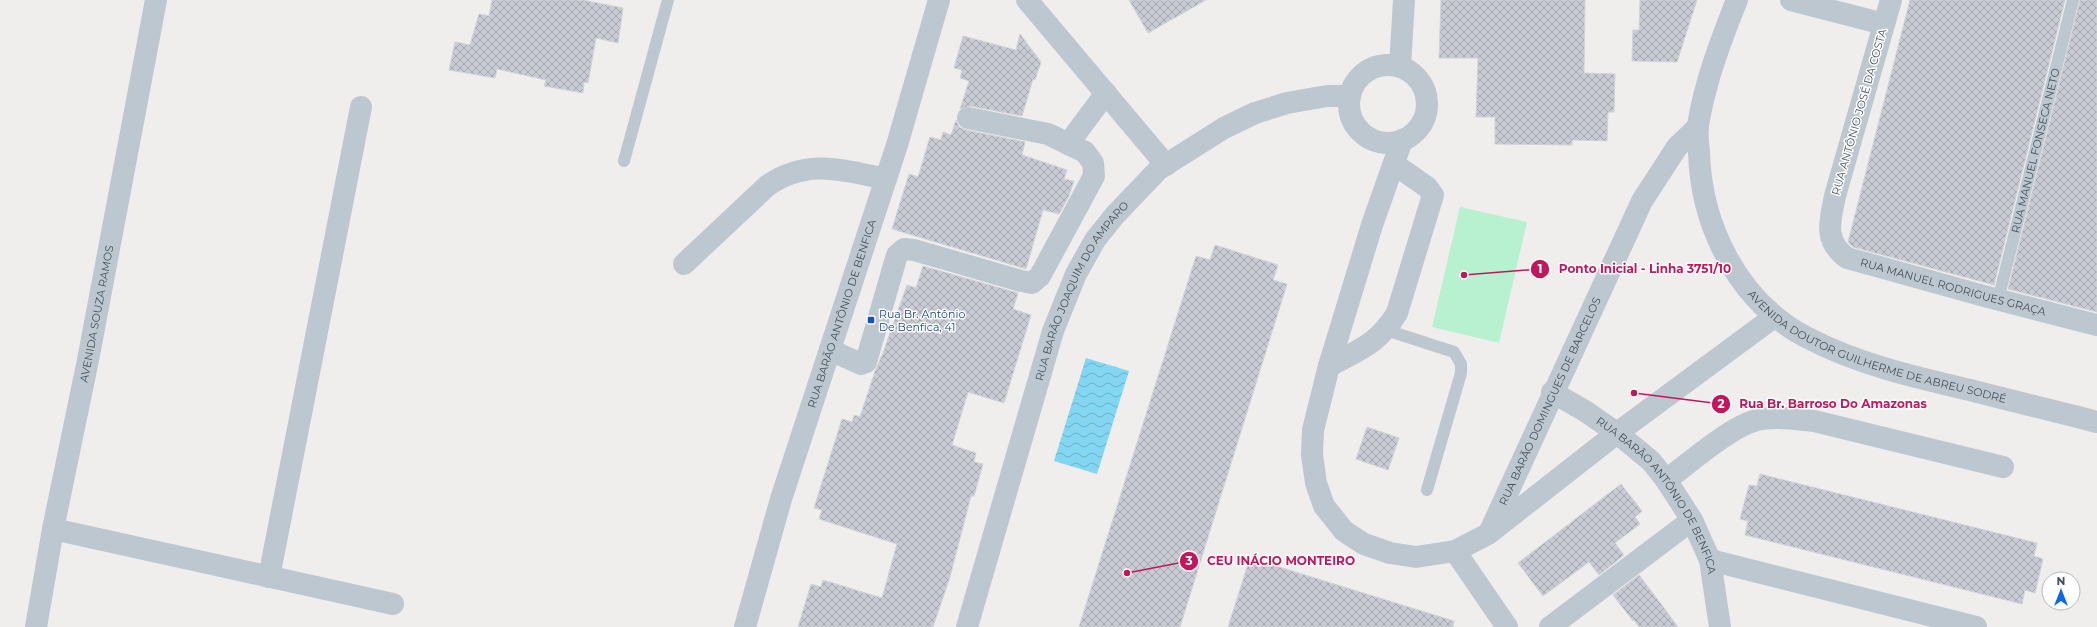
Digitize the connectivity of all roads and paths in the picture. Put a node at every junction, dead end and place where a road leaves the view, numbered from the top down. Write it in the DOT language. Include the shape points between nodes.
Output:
graph roads {
  1 [pos="156,0"];
  2 [pos="668,0"];
  3 [pos="939,0"];
  4 [pos="1027,0"];
  5 [pos="1404,0"];
  6 [pos="1737,0"];
  7 [pos="1791,0"];
  8 [pos="1891,0"];
  9 [pos="2073,0"];
  10 [pos="1884,24"];
  11 [pos="1400,67"];
  12 [pos="1106,93"];
  13 [pos="1350,96"];
  14 [pos="361,107"];
  15 [pos="968,118"];
  16 [pos="1698,127"];
  17 [pos="1402,140"];
  18 [pos="1068,144"];
  19 [pos="624,161"];
  20 [pos="1394,164"];
  21 [pos="1166,165"];
  22 [pos="886,179"];
  23 [pos="1829,224"];
  24 [pos="684,264"];
  25 [pos="1998,300"];
  26 [pos="1774,317"];
  27 [pos="2097,326"];
  28 [pos="1386,330"];
  29 [pos="830,350"];
  30 [pos="1329,366"];
  31 [pos="1552,392"];
  32 [pos="2097,422"];
  33 [pos="1617,433"];
  34 [pos="2003,467"];
  35 [pos="1666,480"];
  36 [pos="1427,490"];
  37 [pos="1692,520"];
  38 [pos="52,529"];
  39 [pos="1488,534"];
  40 [pos="1456,551"];
  41 [pos="1710,560"];
  42 [pos="269,576"];
  43 [pos="393,604"];
  44 [pos="36,627"];
  45 [pos="745,627"];
  46 [pos="967,627"];
  47 [pos="1507,627"];
  48 [pos="1550,627"];
  49 [pos="1720,627"];
  50 [pos="1976,627"];
  1 -- 38 [label="street, AVENIDA SOUZA RAMOS" via="104,276"];
  2 -- 19 [label="lane"];
  3 -- 22 [label="street, RUA BARÃO ANTÔNIO DE BENFICA"];
  4 -- 12 [label="street"];
  5 -- 11 [label="street"];
  6 -- 16 [label="street, AVENIDA DOUTOR GUILHERME DE ABREU SODRÉ" via="1706,88"];
  7 -- 10 [label="street"];
  8 -- 10 [label="street, RUA ANTÔNIO JOSÉ DA COSTA"];
  9 -- 25 [label="lane, RUA MANUEL FONSECA NETO"];
  10 -- 23 [label="street, RUA ANTÔNIO JOSÉ DA COSTA"];
  11 -- 13 [label="street" via="1378,66 1367,71 1355,84"];
  11 -- 17 [label="street" via="1420,82 1426,94 1427,104 1419,127"];
  12 -- 18 [label="street"];
  12 -- 21 [label="street"];
  13 -- 17 [label="street" via="1349,109 1362,133 1382,142"];
  13 -- 21 [label="street, RUA BARÃO JOAQUIM DO AMPARO" via="1327,96 1287,102 1255,114 1224,128"];
  14 -- 42 [label="street"];
  15 -- 18 [label="street" via="1048,134"];
  16 -- 26 [label="street, AVENIDA DOUTOR GUILHERME DE ABREU SODRÉ" via="1699,174 1707,213 1725,255 1745,285"];
  16 -- 31 [label="street, RUA BARÃO DOMINGUES DE BARCELOS" via="1677,147 1642,201"];
  17 -- 20 [label="street"];
  18 -- 29 [label="street" via="1086,152 1093,163 1094,176 1040,276 1032,283 904,249 897,255 866,362 861,364"];
  20 -- 28 [label="street" via="1434,194 1397,313"];
  20 -- 30 [label="street" via="1372,225"];
  21 -- 46 [label="street, RUA BARÃO JOAQUIM DO AMPARO" via="1159,169 1115,215 1095,240 1076,274 1053,331"];
  22 -- 24 [label="street" via="829,168 810,168 779,178 767,186"];
  22 -- 29 [label="street, RUA BARÃO ANTÔNIO DE BENFICA"];
  23 -- 25 [label="street, RUA MANUEL RODRIGUES GRAÇA" via="1836,249 1848,258"];
  25 -- 27 [label="street, RUA MANUEL RODRIGUES GRAÇA"];
  26 -- 32 [label="street, AVENIDA DOUTOR GUILHERME DE ABREU SODRÉ" via="1806,337 1848,356 1901,374"];
  26 -- 33 [label="street"];
  28 -- 30 [label="street" via="1369,344"];
  28 -- 36 [label="lane" via="1454,352 1461,364 1461,373"];
  29 -- 45 [label="street, RUA BARÃO ANTÔNIO DE BENFICA" via="782,499"];
  30 -- 40 [label="street" via="1313,430 1312,455 1316,482 1324,506 1344,531 1364,544 1390,553 1416,557"];
  31 -- 33 [label="street, RUA BARÃO ANTÔNIO DE BENFICA"];
  31 -- 39 [label="street, RUA BARÃO DOMINGUES DE BARCELOS"];
  33 -- 35 [label="street, RUA BARÃO ANTÔNIO DE BENFICA" via="1651,461"];
  33 -- 39 [label="street"];
  34 -- 35 [label="street" via="1814,421 1781,417 1760,419 1740,426"];
  35 -- 37 [label="street, RUA BARÃO ANTÔNIO DE BENFICA"];
  37 -- 41 [label="street, RUA BARÃO ANTÔNIO DE BENFICA"];
  37 -- 48 [label="street"];
  38 -- 42 [label="street"];
  38 -- 44 [label="street, AVENIDA SOUZA RAMOS"];
  39 -- 40 [label="street"];
  40 -- 47 [label="street"];
  41 -- 49 [label="street, RUA BARÃO ANTÔNIO DE BENFICA"];
  41 -- 50 [label="street"];
  42 -- 43 [label="street"];
}
